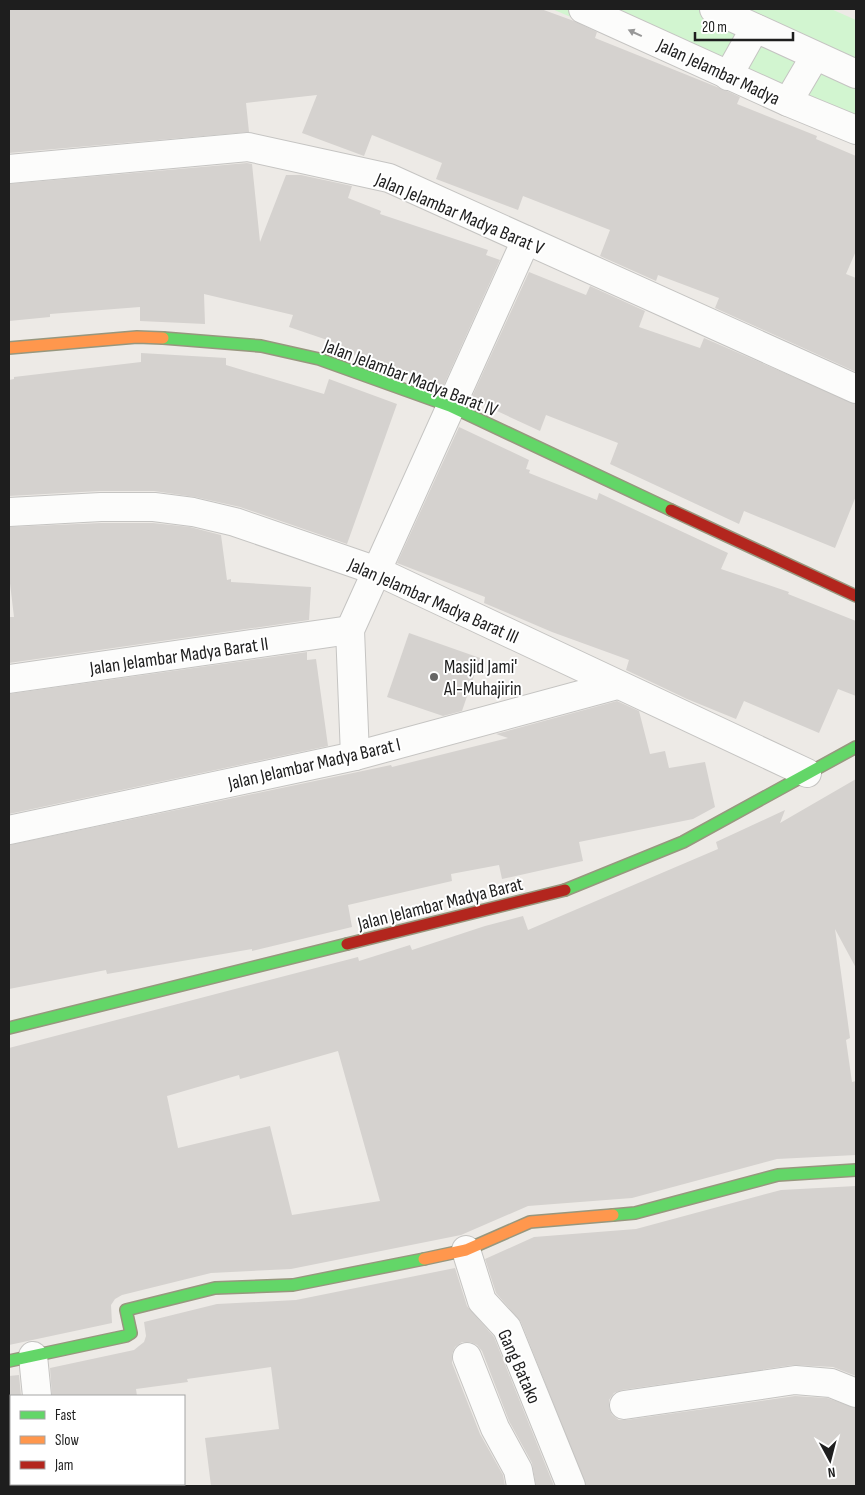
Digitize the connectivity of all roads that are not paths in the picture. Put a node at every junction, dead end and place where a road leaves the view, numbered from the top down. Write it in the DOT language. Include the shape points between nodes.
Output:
graph roads {
  1 [pos="583,9"];
  2 [pos="714,9"];
  3 [pos="755,28"];
  4 [pos="815,56"];
  5 [pos="856,74"];
  6 [pos="728,76"];
  7 [pos="788,102"];
  8 [pos="856,130"];
  9 [pos="9,169"];
  10 [pos="526,240"];
  11 [pos="9,348"];
  12 [pos="856,389"];
  13 [pos="450,406"];
  14 [pos="9,512"];
  15 [pos="377,571"];
  16 [pos="856,596"];
  17 [pos="350,630"];
  18 [pos="9,679"];
  19 [pos="617,685"];
  20 [pos="856,747"];
  21 [pos="355,756"];
  22 [pos="807,773"];
  23 [pos="9,830"];
  24 [pos="9,1028"];
  25 [pos="856,1170"];
  26 [pos="466,1250"];
  27 [pos="468,1357"];
  28 [pos="21,1359"];
  29 [pos="856,1393"];
  30 [pos="37,1395"];
  31 [pos="624,1405"];
  32 [pos="521,1486"];
  33 [pos="571,1486"];
  6 -- 1 [label="street, Jalan Jelambar Madya, one-way"];
  2 -- 3 [label="street"];
  3 -- 4 [label="street"];
  3 -- 6 [label="street"];
  4 -- 5 [label="street"];
  4 -- 7 [label="street"];
  6 -- 7 [label="street, Jalan Jelambar Madya"];
  7 -- 8 [label="street, Jalan Jelambar Madya"];
  9 -- 10 [label="street, Jalan Jelambar Madya Barat V" via="248,147 389,178"];
  10 -- 12 [label="street, Jalan Jelambar Madya Barat V"];
  10 -- 13 [label="street"];
  11 -- 13 [label="street, Jalan Jelambar Madya Barat IV" via="137,337 261,346 319,359"];
  13 -- 15 [label="street"];
  13 -- 16 [label="street, Jalan Jelambar Madya Barat IV"];
  14 -- 15 [label="street, Jalan Jelambar Madya Barat III" via="154,507 193,512 235,522"];
  15 -- 17 [label="street"];
  15 -- 19 [label="street, Jalan Jelambar Madya Barat III"];
  17 -- 18 [label="street, Jalan Jelambar Madya Barat II"];
  17 -- 21 [label="street"];
  19 -- 21 [label="street, Jalan Jelambar Madya Barat I"];
  19 -- 22 [label="street, Jalan Jelambar Madya Barat III"];
  20 -- 22 [label="street, Jalan Jelambar Madya Barat"];
  21 -- 23 [label="street, Jalan Jelambar Madya Barat I"];
  22 -- 24 [label="street, Jalan Jelambar Madya Barat" via="683,842 564,890"];
  25 -- 26 [label="street" via="778,1175 635,1213 530,1222"];
  26 -- 28 [label="street" via="293,1285 214,1288 130,1309 125,1313 129,1335"];
  26 -- 33 [label="street, Gang Batako" via="482,1301 507,1328"];
  27 -- 32 [label="street" via="495,1428 518,1470"];
  28 -- 30 [label="street"];
  29 -- 31 [label="street" via="831,1383 794,1380"];
}
